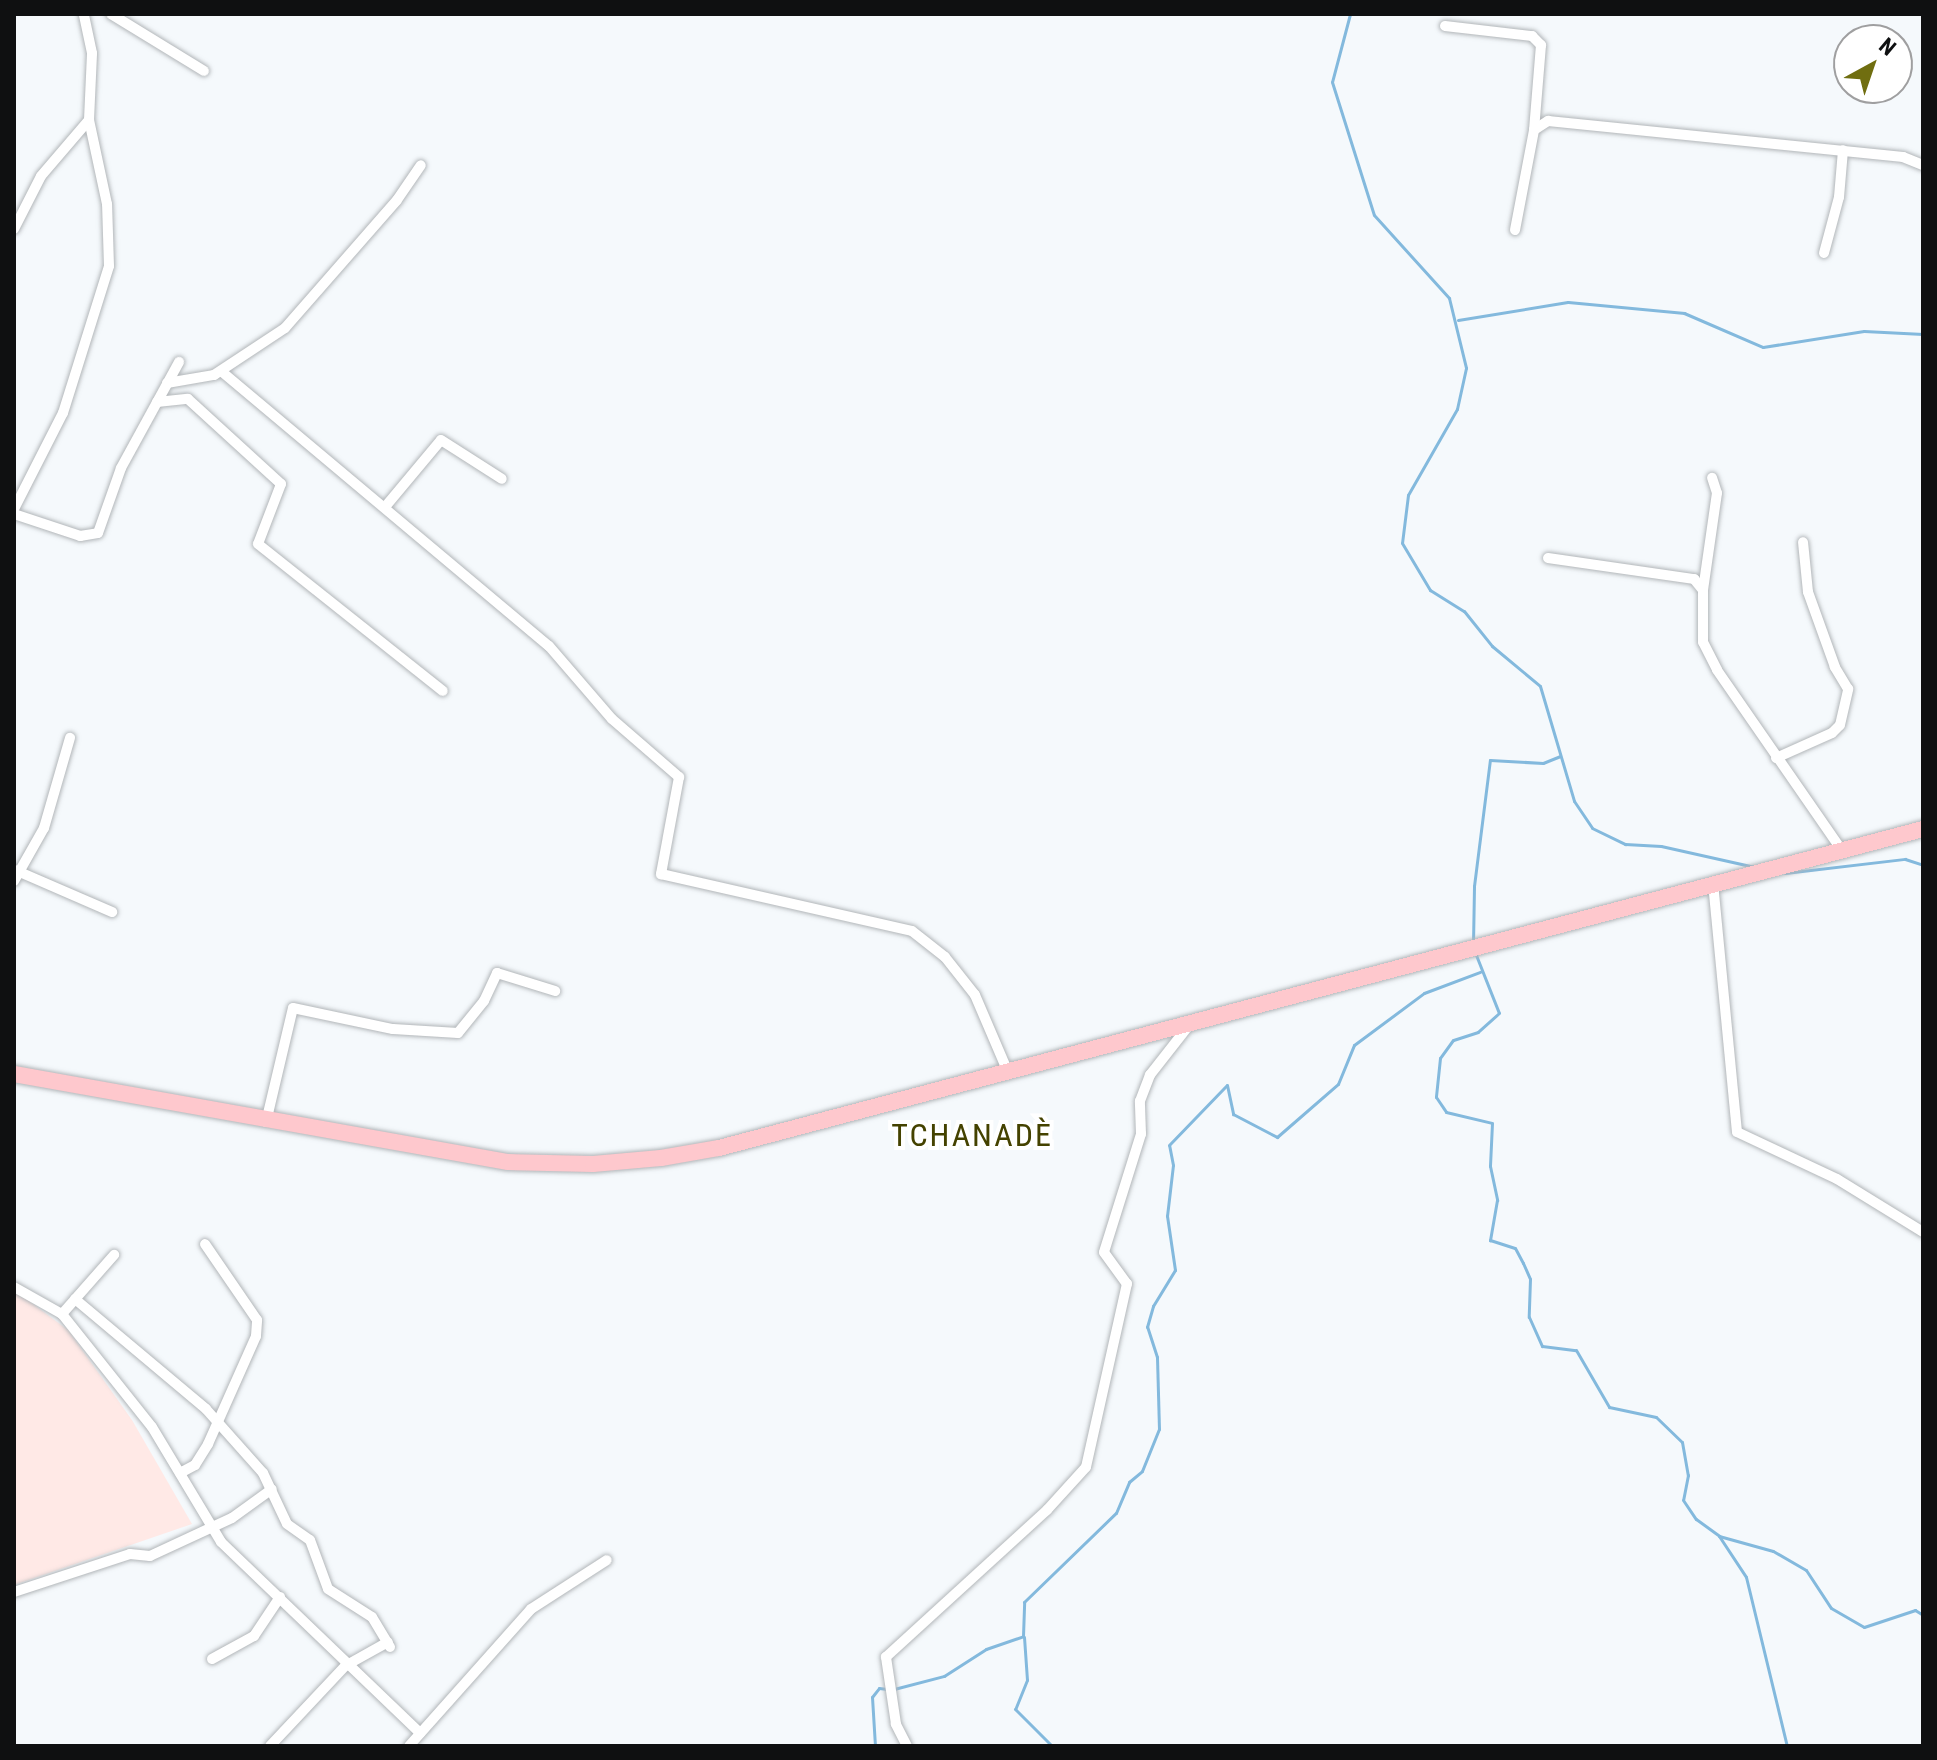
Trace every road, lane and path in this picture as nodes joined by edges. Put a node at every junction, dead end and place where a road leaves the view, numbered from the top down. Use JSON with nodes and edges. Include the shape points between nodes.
{"nodes":[{"id":1,"x":84,"y":14,"type":"edge"},
{"id":2,"x":111,"y":14,"type":"edge"},
{"id":3,"x":1445,"y":26,"type":"dead end"},
{"id":4,"x":204,"y":71,"type":"dead end"},
{"id":5,"x":89,"y":120,"type":"junction"},
{"id":6,"x":1534,"y":130,"type":"junction"},
{"id":7,"x":1843,"y":150,"type":"junction"},
{"id":8,"x":421,"y":165,"type":"dead end"},
{"id":9,"x":1923,"y":165,"type":"edge"},
{"id":10,"x":14,"y":229,"type":"edge"},
{"id":11,"x":1515,"y":230,"type":"dead end"},
{"id":12,"x":1824,"y":253,"type":"dead end"},
{"id":13,"x":179,"y":362,"type":"dead end"},
{"id":14,"x":221,"y":371,"type":"junction"},
{"id":15,"x":167,"y":383,"type":"junction"},
{"id":16,"x":157,"y":402,"type":"junction"},
{"id":17,"x":1712,"y":478,"type":"dead end"},
{"id":18,"x":502,"y":479,"type":"dead end"},
{"id":19,"x":385,"y":507,"type":"junction"},
{"id":20,"x":14,"y":512,"type":"edge"},
{"id":21,"x":1803,"y":542,"type":"dead end"},
{"id":22,"x":1548,"y":558,"type":"dead end"},
{"id":23,"x":1703,"y":590,"type":"junction"},
{"id":24,"x":443,"y":691,"type":"dead end"},
{"id":25,"x":70,"y":738,"type":"dead end"},
{"id":26,"x":1776,"y":758,"type":"junction"},
{"id":27,"x":1923,"y":829,"type":"edge"},
{"id":28,"x":1841,"y":849,"type":"junction"},
{"id":29,"x":15,"y":874,"type":"edge"},
{"id":30,"x":1713,"y":883,"type":"junction"},
{"id":31,"x":112,"y":912,"type":"dead end"},
{"id":32,"x":555,"y":991,"type":"dead end"},
{"id":33,"x":1192,"y":1023,"type":"junction"},
{"id":34,"x":1008,"y":1072,"type":"junction"},
{"id":35,"x":14,"y":1074,"type":"edge"},
{"id":36,"x":266,"y":1123,"type":"junction"},
{"id":37,"x":1923,"y":1232,"type":"edge"},
{"id":38,"x":205,"y":1244,"type":"dead end"},
{"id":39,"x":114,"y":1255,"type":"dead end"},
{"id":40,"x":14,"y":1287,"type":"edge"},
{"id":41,"x":75,"y":1299,"type":"junction"},
{"id":42,"x":62,"y":1314,"type":"junction"},
{"id":43,"x":218,"y":1424,"type":"junction"},
{"id":44,"x":180,"y":1473,"type":"junction"},
{"id":45,"x":272,"y":1489,"type":"junction"},
{"id":46,"x":207,"y":1525,"type":"junction"},
{"id":47,"x":607,"y":1560,"type":"dead end"},
{"id":48,"x":14,"y":1592,"type":"edge"},
{"id":49,"x":280,"y":1597,"type":"junction"},
{"id":50,"x":212,"y":1659,"type":"dead end"},
{"id":51,"x":345,"y":1666,"type":"junction"},
{"id":52,"x":420,"y":1733,"type":"junction"},
{"id":53,"x":270,"y":1746,"type":"edge"},
{"id":54,"x":409,"y":1746,"type":"edge"},
{"id":55,"x":907,"y":1746,"type":"edge"}],
"edges":[{"from":1,"to":5,"type":"street","via":[[92,53]]},
{"from":2,"to":4,"type":"street"},
{"from":3,"to":6,"type":"street","via":[[1532,36],[1541,45]]},
{"from":5,"to":10,"type":"street","via":[[41,176]]},
{"from":5,"to":20,"type":"street","via":[[107,204],[109,266],[63,413]]},
{"from":6,"to":7,"type":"street","via":[[1548,121]]},
{"from":6,"to":11,"type":"street"},
{"from":7,"to":9,"type":"street","via":[[1903,157]]},
{"from":7,"to":12,"type":"street","via":[[1839,197]]},
{"from":8,"to":14,"type":"street","via":[[285,328]]},
{"from":13,"to":15,"type":"street"},
{"from":14,"to":15,"type":"street"},
{"from":14,"to":19,"type":"street"},
{"from":15,"to":16,"type":"street"},
{"from":16,"to":20,"type":"street","via":[[121,468],[98,533],[80,536]]},
{"from":16,"to":24,"type":"street","via":[[188,399],[281,484],[258,544]]},
{"from":17,"to":23,"type":"street","via":[[1717,493]]},
{"from":18,"to":19,"type":"street","via":[[441,440]]},
{"from":19,"to":34,"type":"street","via":[[549,646],[612,719],[679,777],[661,874],[912,931],[945,957],[975,995]]},
{"from":21,"to":26,"type":"street","via":[[1808,592],[1848,689],[1840,725],[1832,733]]},
{"from":22,"to":23,"type":"street","via":[[1694,579]]},
{"from":23,"to":26,"type":"street","via":[[1703,642]]},
{"from":25,"to":29,"type":"street","via":[[44,828]]},
{"from":26,"to":28,"type":"street"},
{"from":27,"to":28,"type":"main road"},
{"from":28,"to":30,"type":"main road"},
{"from":29,"to":31,"type":"street"},
{"from":30,"to":33,"type":"main road"},
{"from":30,"to":37,"type":"street","via":[[1737,1132],[1837,1179]]},
{"from":32,"to":36,"type":"street","via":[[497,973],[484,1001],[458,1033],[393,1029],[293,1008]]},
{"from":33,"to":34,"type":"main road"},
{"from":33,"to":55,"type":"street","via":[[1150,1075],[1140,1101],[1141,1134],[1104,1252],[1127,1284],[1086,1467],[1047,1510],[886,1657],[896,1724]]},
{"from":34,"to":36,"type":"main road","via":[[719,1148],[608,1163],[508,1162]]},
{"from":35,"to":36,"type":"main road"},
{"from":38,"to":43,"type":"street","via":[[257,1320],[256,1336],[235,1374]]},
{"from":39,"to":41,"type":"street"},
{"from":40,"to":42,"type":"street"},
{"from":41,"to":42,"type":"street"},
{"from":41,"to":43,"type":"street"},
{"from":42,"to":44,"type":"street","via":[[152,1427]]},
{"from":43,"to":44,"type":"street","via":[[195,1465]]},
{"from":43,"to":45,"type":"street"},
{"from":44,"to":46,"type":"street"},
{"from":45,"to":46,"type":"street","via":[[232,1518]]},
{"from":45,"to":51,"type":"street","via":[[287,1524],[310,1540],[328,1589],[372,1617],[389,1645]]},
{"from":46,"to":48,"type":"street","via":[[150,1556],[130,1554]]},
{"from":46,"to":49,"type":"street"},
{"from":47,"to":52,"type":"street","via":[[531,1609]]},
{"from":49,"to":50,"type":"street","via":[[254,1636]]},
{"from":49,"to":51,"type":"street"},
{"from":51,"to":52,"type":"street"},
{"from":51,"to":53,"type":"street"},
{"from":52,"to":54,"type":"street"}]}
